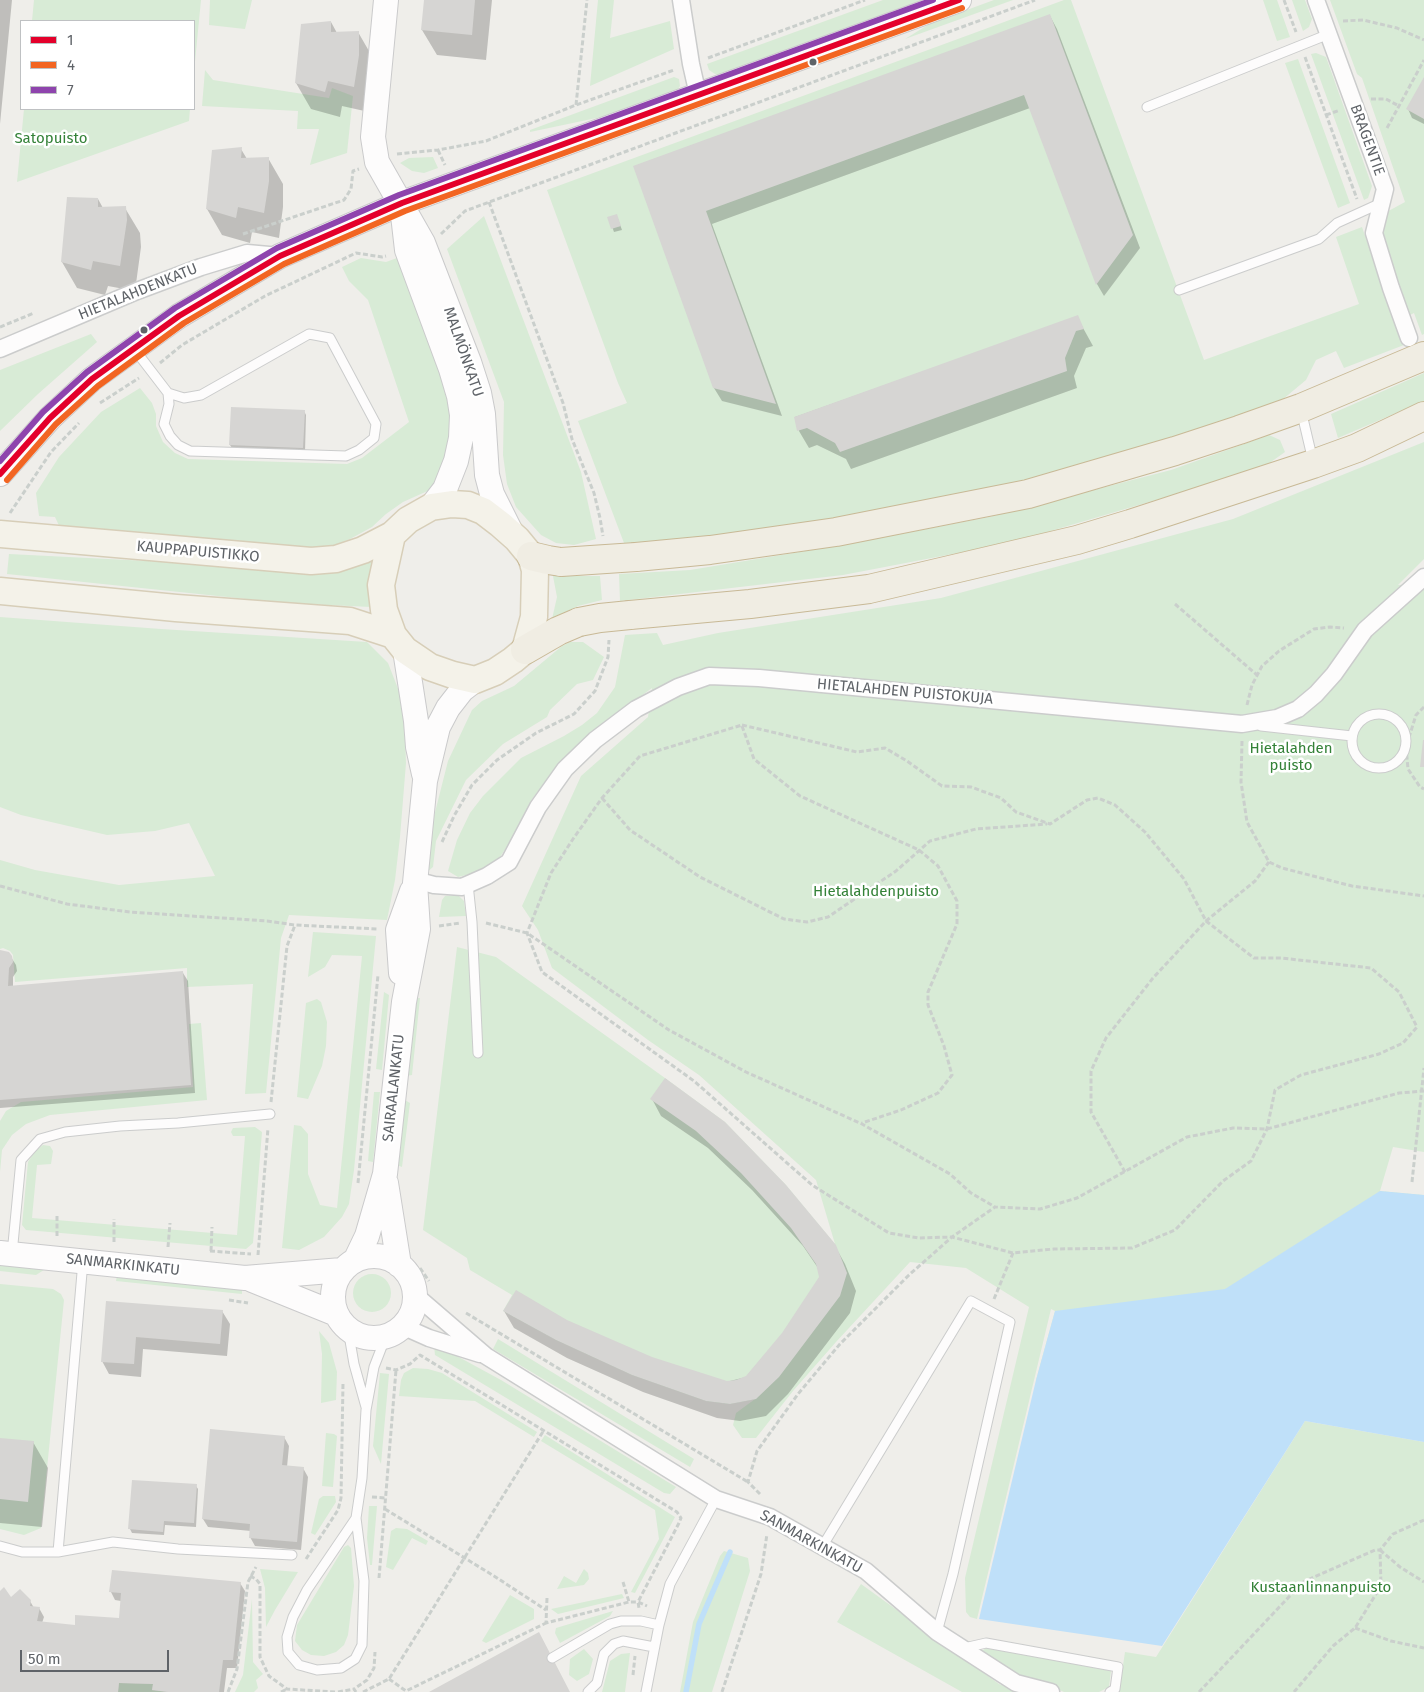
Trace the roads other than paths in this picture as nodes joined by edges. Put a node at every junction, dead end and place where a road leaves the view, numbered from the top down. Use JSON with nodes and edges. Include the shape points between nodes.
{"nodes":[{"id":1,"x":386,"y":0,"type":"edge"},
{"id":2,"x":681,"y":0,"type":"edge"},
{"id":3,"x":959,"y":0,"type":"edge"},
{"id":4,"x":1316,"y":0,"type":"edge"},
{"id":5,"x":1327,"y":28,"type":"junction"},
{"id":6,"x":698,"y":94,"type":"junction"},
{"id":7,"x":1147,"y":107,"type":"dead end"},
{"id":8,"x":402,"y":203,"type":"junction"},
{"id":9,"x":1382,"y":203,"type":"junction"},
{"id":10,"x":415,"y":247,"type":"junction"},
{"id":11,"x":280,"y":256,"type":"junction"},
{"id":12,"x":1179,"y":290,"type":"dead end"},
{"id":13,"x":1417,"y":347,"type":"edge"},
{"id":14,"x":134,"y":348,"type":"junction"},
{"id":15,"x":0,"y":349,"type":"edge"},
{"id":16,"x":168,"y":393,"type":"junction"},
{"id":17,"x":1301,"y":408,"type":"junction"},
{"id":18,"x":1424,"y":416,"type":"edge"},
{"id":19,"x":1313,"y":464,"type":"junction"},
{"id":20,"x":0,"y":474,"type":"edge"},
{"id":21,"x":431,"y":507,"type":"junction"},
{"id":22,"x":5,"y":524,"type":"edge"},
{"id":23,"x":512,"y":534,"type":"junction"},
{"id":24,"x":392,"y":535,"type":"junction"},
{"id":25,"x":531,"y":556,"type":"junction"},
{"id":26,"x":1424,"y":577,"type":"edge"},
{"id":27,"x":2,"y":591,"type":"edge"},
{"id":28,"x":399,"y":643,"type":"junction"},
{"id":29,"x":525,"y":650,"type":"junction"},
{"id":30,"x":475,"y":680,"type":"junction"},
{"id":31,"x":1242,"y":724,"type":"junction"},
{"id":32,"x":1352,"y":736,"type":"junction"},
{"id":33,"x":425,"y":781,"type":"junction"},
{"id":34,"x":415,"y":882,"type":"junction"},
{"id":35,"x":468,"y":884,"type":"junction"},
{"id":36,"x":478,"y":1053,"type":"dead end"},
{"id":37,"x":270,"y":1114,"type":"road end"},
{"id":38,"x":385,"y":1174,"type":"junction"},
{"id":39,"x":6,"y":1253,"type":"edge"},
{"id":40,"x":83,"y":1261,"type":"junction"},
{"id":41,"x":349,"y":1265,"type":"junction"},
{"id":42,"x":409,"y":1265,"type":"junction"},
{"id":43,"x":245,"y":1278,"type":"junction"},
{"id":44,"x":424,"y":1290,"type":"junction"},
{"id":45,"x":342,"y":1322,"type":"junction"},
{"id":46,"x":394,"y":1331,"type":"junction"},
{"id":47,"x":486,"y":1356,"type":"junction"},
{"id":48,"x":366,"y":1410,"type":"junction"},
{"id":49,"x":716,"y":1499,"type":"junction"},
{"id":50,"x":356,"y":1518,"type":"junction"},
{"id":51,"x":0,"y":1546,"type":"edge"},
{"id":52,"x":822,"y":1547,"type":"junction"},
{"id":53,"x":58,"y":1552,"type":"junction"},
{"id":54,"x":292,"y":1555,"type":"dead end"},
{"id":55,"x":659,"y":1625,"type":"junction"},
{"id":56,"x":937,"y":1632,"type":"junction"},
{"id":57,"x":654,"y":1647,"type":"junction"},
{"id":58,"x":964,"y":1648,"type":"junction"},
{"id":59,"x":552,"y":1658,"type":"dead end"},
{"id":60,"x":588,"y":1692,"type":"edge"},
{"id":61,"x":646,"y":1692,"type":"edge"},
{"id":62,"x":1051,"y":1692,"type":"edge"},
{"id":63,"x":1110,"y":1692,"type":"edge"}],
"edges":[{"from":1,"to":8,"type":"main road","name":"MALMÖNKATU","via":[[373,137],[377,162]]},
{"from":2,"to":6,"type":"street"},
{"from":3,"to":6,"type":"main road"},
{"from":4,"to":5,"type":"street","name":"BRAGENTIE"},
{"from":5,"to":7,"type":"lane","via":[[1300,44]]},
{"from":5,"to":9,"type":"street","name":"BRAGENTIE","via":[[1385,189]]},
{"from":6,"to":8,"type":"main road"},
{"from":8,"to":10,"type":"main road","name":"MALMÖNKATU"},
{"from":8,"to":11,"type":"main road"},
{"from":9,"to":12,"type":"lane","via":[[1337,223],[1319,239]]},
{"from":9,"to":13,"type":"street","name":"BRAGENTIE","via":[[1374,233],[1391,288]]},
{"from":10,"to":21,"type":"main road","name":"MALMÖNKATU","via":[[462,415],[456,461],[445,489]]},
{"from":10,"to":23,"type":"main road","name":"MALMÖNKATU","via":[[469,362],[479,393],[485,430],[487,475],[492,494]]},
{"from":11,"to":14,"type":"main road","via":[[178,316]]},
{"from":11,"to":15,"type":"street","name":"HIETALAHDENKATU","via":[[247,253],[200,267]]},
{"from":13,"to":17,"type":"highway"},
{"from":14,"to":16,"type":"lane"},
{"from":14,"to":20,"type":"main road","via":[[50,418]]},
{"from":16,"to":16,"type":"lane","via":[[184,398],[201,395],[309,334],[330,338],[376,424],[374,438],[346,456],[190,451],[178,445],[164,424]]},
{"from":17,"to":19,"type":"lane"},
{"from":17,"to":25,"type":"highway","bridge":true,"via":[[1175,451],[1028,494],[836,532],[636,557],[561,562]]},
{"from":18,"to":19,"type":"highway","via":[[1357,448]]},
{"from":19,"to":29,"type":"highway","bridge":true,"via":[[1077,540],[869,589],[579,622],[558,630]]},
{"from":21,"to":23,"type":"main road","via":[[468,505],[483,511]]},
{"from":21,"to":24,"type":"main road","via":[[408,520]]},
{"from":22,"to":24,"type":"main road","name":"KAUPPAPUISTIKKO","via":[[35,537],[311,561],[336,559]]},
{"from":23,"to":25,"type":"main road"},
{"from":24,"to":28,"type":"main road","via":[[381,585],[384,610]]},
{"from":25,"to":29,"type":"main road","via":[[535,570],[534,617]]},
{"from":26,"to":31,"type":"street","name":"HIETALAHDEN PUISTOKUJA","via":[[1365,630],[1334,674],[1298,709],[1276,718]]},
{"from":27,"to":28,"type":"main road","via":[[350,621]]},
{"from":28,"to":30,"type":"main road","via":[[430,667]]},
{"from":28,"to":33,"type":"main road","name":"SAIRAALANKATU","via":[[412,686]]},
{"from":29,"to":30,"type":"main road","via":[[495,672]]},
{"from":30,"to":33,"type":"main road","name":"SAIRAALANKATU","via":[[462,690],[438,727]]},
{"from":31,"to":32,"type":"lane"},
{"from":31,"to":35,"type":"street","name":"HIETALAHDEN PUISTOKUJA","via":[[709,676],[678,687],[636,709],[595,740],[565,769],[538,808],[509,862]]},
{"from":32,"to":32,"type":"lane","via":[[1353,748],[1368,766],[1380,768],[1391,765],[1401,758],[1406,747],[1406,733],[1398,720],[1385,714],[1370,715],[1358,723]]},
{"from":33,"to":34,"type":"main road","name":"SAIRAALANKATU"},
{"from":34,"to":35,"type":"street","name":"HIETALAHDEN PUISTOKUJA","via":[[462,887]]},
{"from":34,"to":38,"type":"main road","name":"SAIRAALANKATU","via":[[418,929],[404,1002]]},
{"from":35,"to":36,"type":"lane"},
{"from":37,"to":39,"type":"lane","via":[[120,1126],[40,1138],[21,1160]]},
{"from":38,"to":41,"type":"main road","name":"SAIRAALANKATU","via":[[367,1236]]},
{"from":38,"to":42,"type":"main road","name":"SAIRAALANKATU"},
{"from":39,"to":40,"type":"main road","name":"SANMARKINKATU"},
{"from":40,"to":43,"type":"main road","name":"SANMARKINKATU"},
{"from":40,"to":53,"type":"lane"},
{"from":41,"to":42,"type":"main road","via":[[371,1256]]},
{"from":41,"to":43,"type":"main road","name":"SANMARKINKATU"},
{"from":41,"to":45,"type":"main road","via":[[334,1284],[332,1299]]},
{"from":42,"to":44,"type":"main road","via":[[407,1273],[412,1283]]},
{"from":43,"to":45,"type":"main road","name":"SANMARKINKATU"},
{"from":44,"to":46,"type":"main road","via":[[409,1317]]},
{"from":44,"to":47,"type":"street","name":"SANMARKINKATU"},
{"from":45,"to":46,"type":"main road","via":[[359,1335],[372,1338]]},
{"from":45,"to":48,"type":"lane"},
{"from":46,"to":47,"type":"street","name":"SANMARKINKATU"},
{"from":46,"to":48,"type":"lane","via":[[374,1367]]},
{"from":47,"to":49,"type":"street","name":"SANMARKINKATU"},
{"from":48,"to":50,"type":"lane"},
{"from":49,"to":52,"type":"street","name":"SANMARKINKATU","via":[[770,1517]]},
{"from":49,"to":55,"type":"lane","via":[[670,1584]]},
{"from":50,"to":50,"type":"lane","via":[[307,1590],[293,1617],[287,1637],[288,1652],[299,1665],[317,1670],[341,1668],[355,1659],[362,1645],[364,1582]]},
{"from":51,"to":53,"type":"lane","via":[[22,1552]]},
{"from":52,"to":56,"type":"street","name":"SANMARKINKATU","via":[[866,1571]]},
{"from":52,"to":56,"type":"lane","via":[[970,1301],[1010,1322],[954,1574]]},
{"from":53,"to":54,"type":"lane","via":[[113,1542]]},
{"from":55,"to":57,"type":"lane"},
{"from":55,"to":59,"type":"lane","via":[[641,1621],[610,1624]]},
{"from":56,"to":58,"type":"street","name":"SANMARKINKATU"},
{"from":57,"to":60,"type":"lane","via":[[623,1642],[614,1644],[604,1654],[597,1684]]},
{"from":57,"to":61,"type":"lane"},
{"from":58,"to":62,"type":"street","name":"SANMARKINKATU","via":[[1016,1683]]},
{"from":58,"to":63,"type":"lane","via":[[986,1643],[1118,1667],[1115,1689]]}]}
